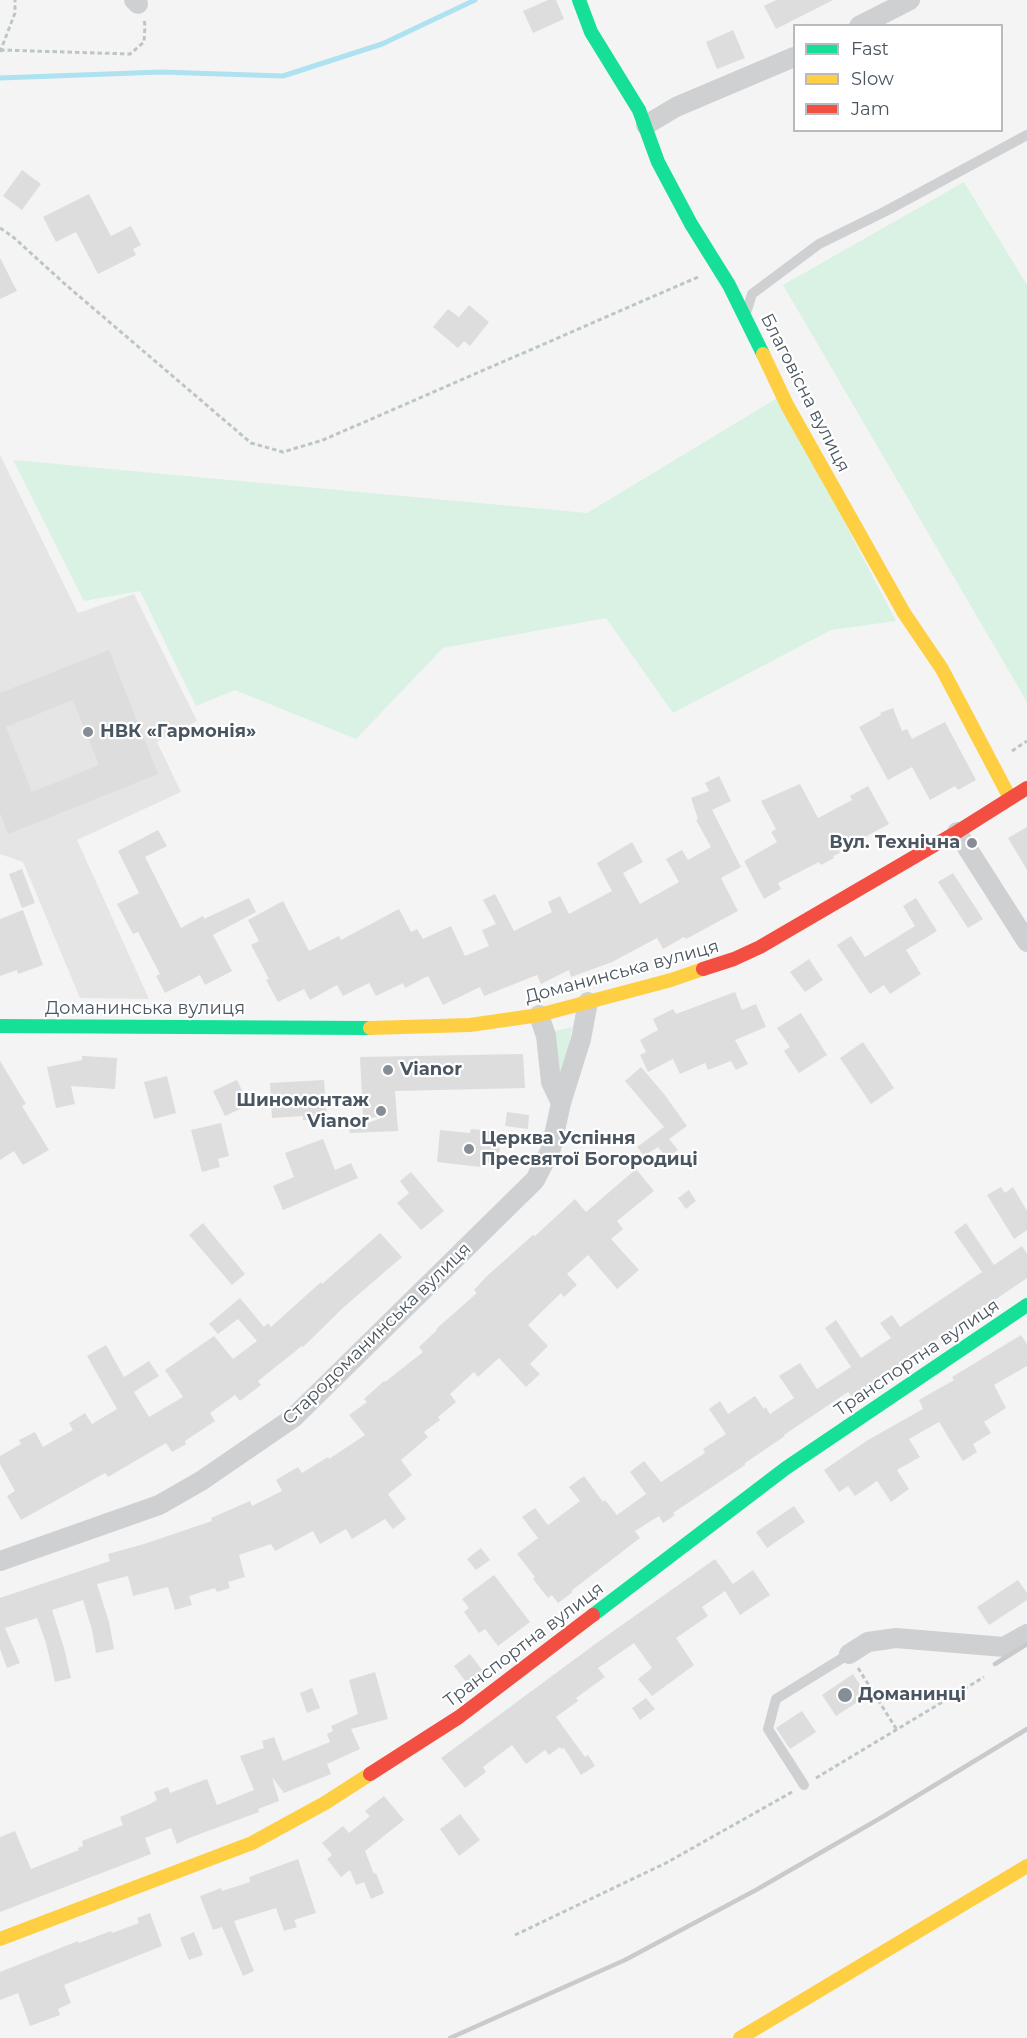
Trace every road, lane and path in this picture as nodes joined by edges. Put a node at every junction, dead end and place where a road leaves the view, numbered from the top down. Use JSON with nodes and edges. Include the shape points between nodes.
{"nodes":[{"id":1,"x":15,"y":0,"type":"edge"},
{"id":2,"x":579,"y":0,"type":"edge"},
{"id":3,"x":910,"y":0,"type":"edge"},
{"id":4,"x":136,"y":2,"type":"edge"},
{"id":5,"x":863,"y":24,"type":"edge"},
{"id":6,"x":0,"y":51,"type":"edge"},
{"id":7,"x":793,"y":58,"type":"edge"},
{"id":8,"x":646,"y":125,"type":"junction"},
{"id":9,"x":1027,"y":135,"type":"edge"},
{"id":10,"x":0,"y":228,"type":"edge"},
{"id":11,"x":719,"y":268,"type":"junction"},
{"id":12,"x":745,"y":316,"type":"junction"},
{"id":13,"x":1027,"y":788,"type":"edge"},
{"id":14,"x":1010,"y":798,"type":"junction"},
{"id":15,"x":957,"y":832,"type":"junction"},
{"id":16,"x":1027,"y":942,"type":"edge"},
{"id":17,"x":588,"y":1002,"type":"junction"},
{"id":18,"x":539,"y":1015,"type":"junction"},
{"id":19,"x":0,"y":1026,"type":"edge"},
{"id":20,"x":561,"y":1103,"type":"junction"},
{"id":21,"x":1027,"y":1305,"type":"edge"},
{"id":22,"x":0,"y":1561,"type":"edge"},
{"id":23,"x":1027,"y":1634,"type":"edge"},
{"id":24,"x":849,"y":1654,"type":"junction"},
{"id":25,"x":984,"y":1677,"type":"dead end"},
{"id":26,"x":897,"y":1730,"type":"junction"},
{"id":27,"x":804,"y":1785,"type":"junction"},
{"id":28,"x":1027,"y":1866,"type":"edge"},
{"id":29,"x":515,"y":1935,"type":"dead end"},
{"id":30,"x":0,"y":1938,"type":"edge"},
{"id":31,"x":740,"y":2038,"type":"edge"}],
"edges":[{"from":1,"to":6,"type":"path","via":[[15,13]]},
{"from":2,"to":8,"type":"street","name":"Благовісна вулиця","via":[[591,32]]},
{"from":3,"to":5,"type":"street"},
{"from":4,"to":6,"type":"path","via":[[145,26],[144,42],[130,54]]},
{"from":7,"to":8,"type":"street","via":[[676,107]]},
{"from":8,"to":11,"type":"street","name":"Благовісна вулиця","via":[[658,162]]},
{"from":9,"to":12,"type":"lane","via":[[819,244],[752,294]]},
{"from":10,"to":11,"type":"path","via":[[251,443],[283,452],[324,440]]},
{"from":11,"to":12,"type":"street","name":"Благовісна вулиця"},
{"from":12,"to":14,"type":"street","name":"Благовісна вулиця","via":[[787,405],[904,613],[942,669]]},
{"from":13,"to":14,"type":"street","name":"Доманинська вулиця"},
{"from":14,"to":15,"type":"street","name":"Доманинська вулиця"},
{"from":15,"to":16,"type":"street"},
{"from":15,"to":17,"type":"street","name":"Доманинська вулиця","via":[[752,951],[671,980]]},
{"from":17,"to":18,"type":"street","name":"Доманинська вулиця"},
{"from":17,"to":20,"type":"street","name":"Стародоманинська вулиця"},
{"from":18,"to":19,"type":"street","name":"Доманинська вулиця","via":[[470,1025],[406,1028]]},
{"from":18,"to":20,"type":"street","via":[[546,1036],[551,1082]]},
{"from":20,"to":22,"type":"street","name":"Стародоманинська вулиця","via":[[551,1149],[535,1180],[293,1418],[159,1505]]},
{"from":21,"to":30,"type":"street","name":"Транспортна вулиця","via":[[786,1468],[459,1717],[325,1803],[252,1843]]},
{"from":23,"to":24,"type":"street","via":[[1004,1647],[896,1638],[868,1642]]},
{"from":24,"to":26,"type":"path"},
{"from":24,"to":27,"type":"lane","via":[[776,1699],[768,1730]]},
{"from":25,"to":26,"type":"path"},
{"from":26,"to":27,"type":"path"},
{"from":27,"to":29,"type":"path","via":[[666,1863]]},
{"from":28,"to":31,"type":"street"}]}
